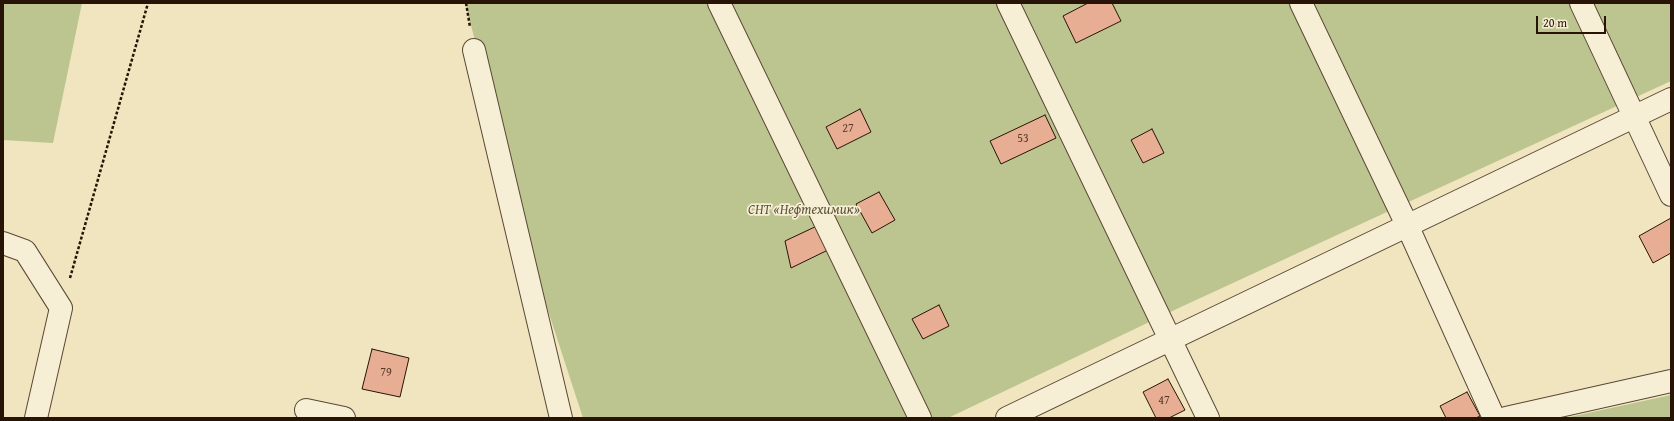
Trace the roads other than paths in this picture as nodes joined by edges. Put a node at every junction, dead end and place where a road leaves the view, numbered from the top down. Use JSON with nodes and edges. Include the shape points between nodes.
{"nodes":[{"id":1,"x":719,"y":3,"type":"edge"},
{"id":2,"x":1008,"y":3,"type":"edge"},
{"id":3,"x":1301,"y":3,"type":"edge"},
{"id":4,"x":1581,"y":3,"type":"edge"},
{"id":5,"x":474,"y":50,"type":"dead end"},
{"id":6,"x":1671,"y":99,"type":"edge"},
{"id":7,"x":1634,"y":116,"type":"junction"},
{"id":8,"x":1671,"y":195,"type":"edge"},
{"id":9,"x":1407,"y":225,"type":"junction"},
{"id":10,"x":3,"y":243,"type":"edge"},
{"id":11,"x":1170,"y":339,"type":"junction"},
{"id":12,"x":1671,"y":381,"type":"edge"},
{"id":13,"x":306,"y":410,"type":"dead end"},
{"id":14,"x":36,"y":418,"type":"edge"},
{"id":15,"x":344,"y":418,"type":"edge"},
{"id":16,"x":561,"y":418,"type":"edge"},
{"id":17,"x":920,"y":418,"type":"edge"},
{"id":18,"x":1007,"y":418,"type":"edge"},
{"id":19,"x":1208,"y":418,"type":"edge"},
{"id":20,"x":1494,"y":418,"type":"edge"},
{"id":21,"x":1506,"y":418,"type":"edge"}],
"edges":[{"from":1,"to":17,"type":"street"},
{"from":2,"to":11,"type":"street"},
{"from":3,"to":9,"type":"street"},
{"from":4,"to":7,"type":"street"},
{"from":5,"to":16,"type":"street"},
{"from":6,"to":7,"type":"street"},
{"from":7,"to":8,"type":"street"},
{"from":7,"to":9,"type":"street"},
{"from":9,"to":11,"type":"street"},
{"from":9,"to":20,"type":"street"},
{"from":10,"to":14,"type":"street","via":[[25,251],[61,308]]},
{"from":11,"to":18,"type":"street"},
{"from":11,"to":19,"type":"street"},
{"from":12,"to":21,"type":"street"},
{"from":13,"to":15,"type":"street"}]}
